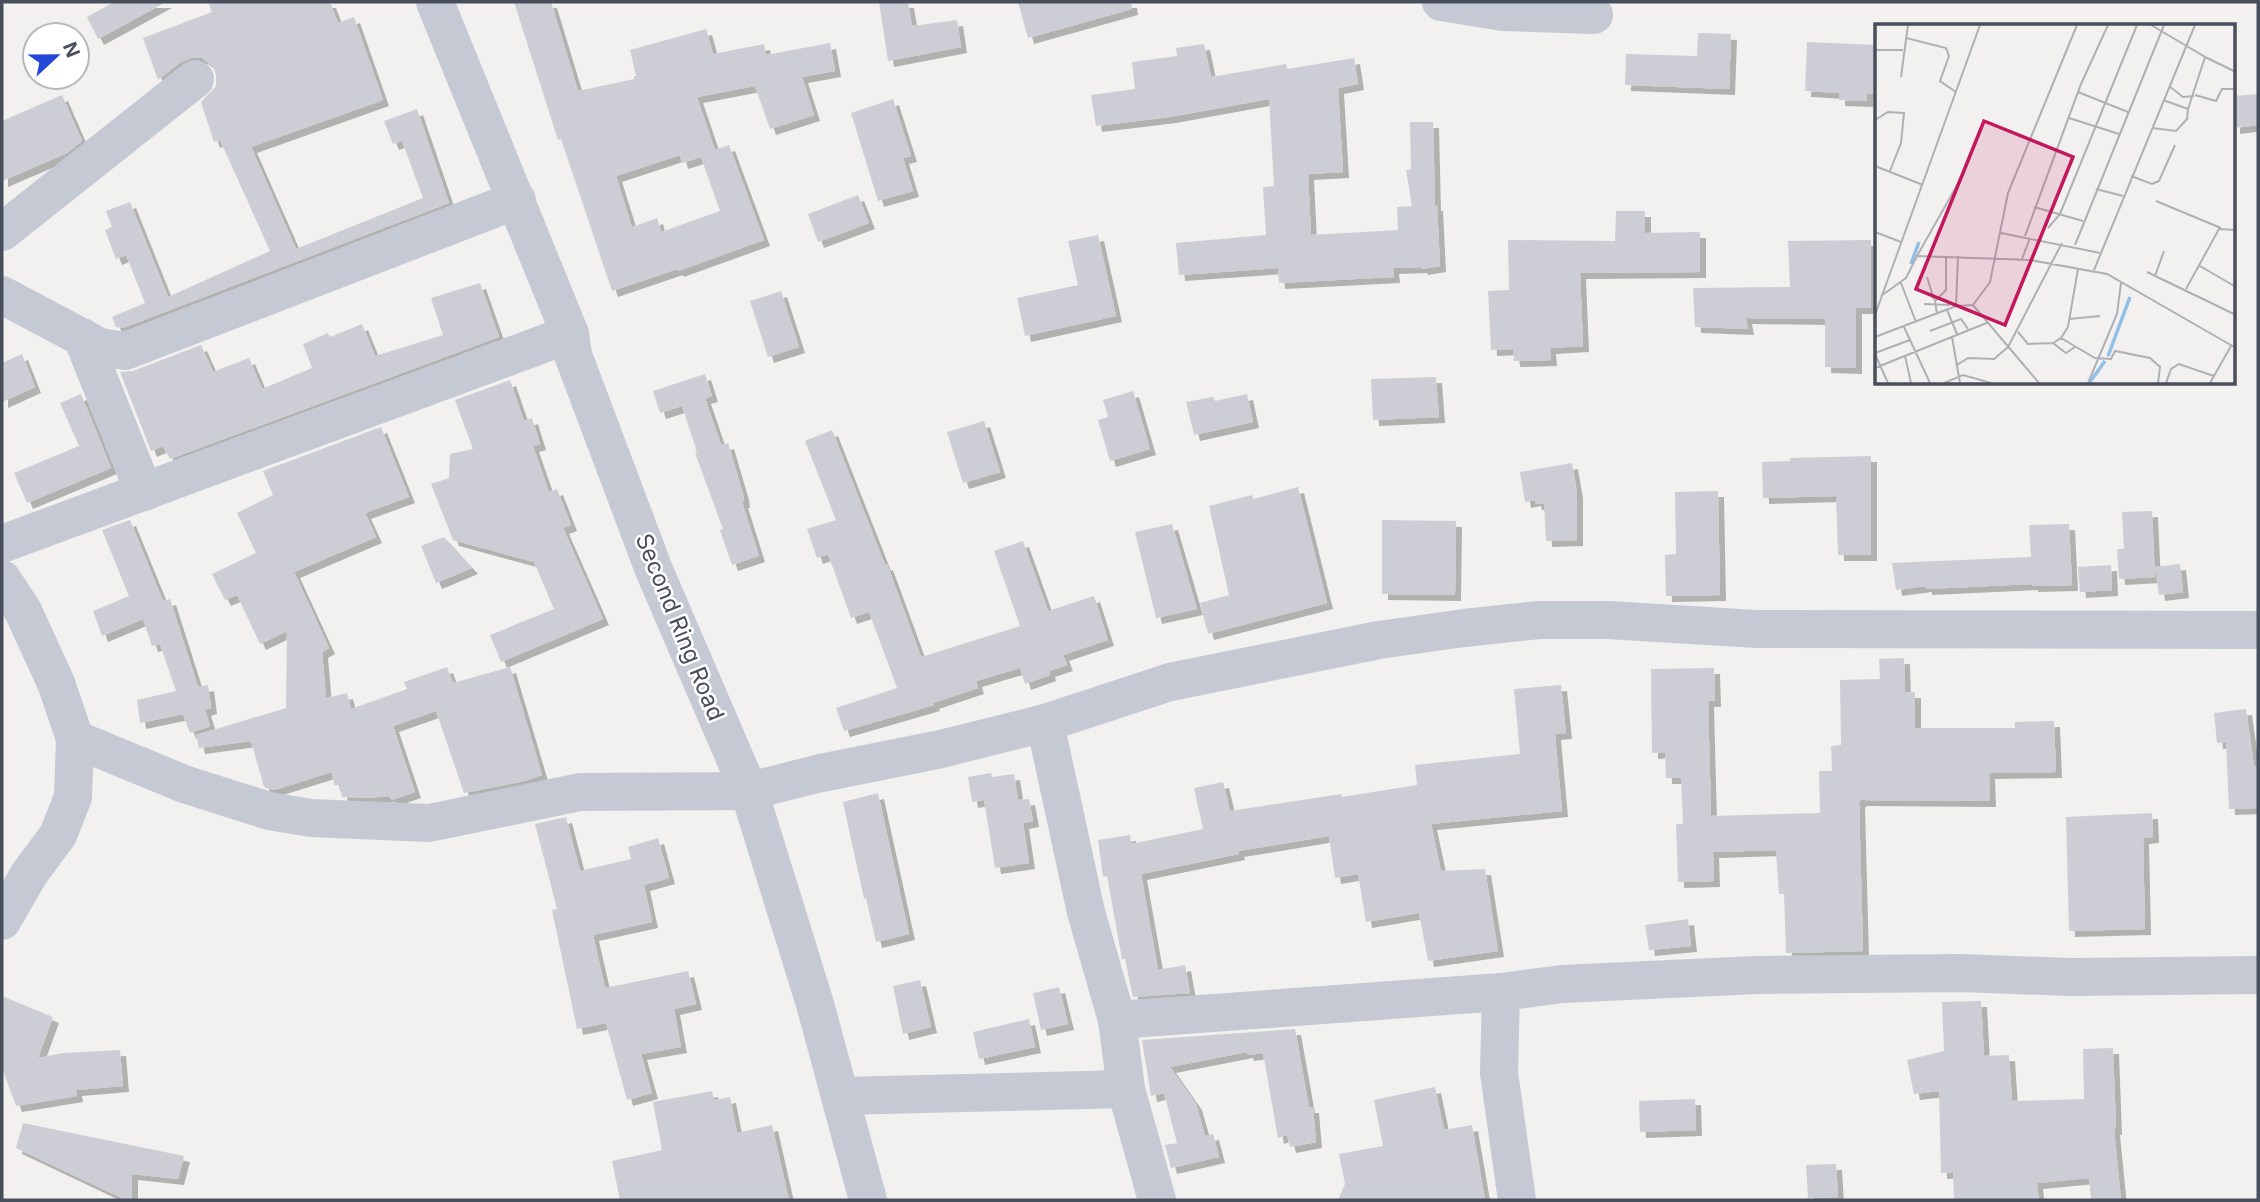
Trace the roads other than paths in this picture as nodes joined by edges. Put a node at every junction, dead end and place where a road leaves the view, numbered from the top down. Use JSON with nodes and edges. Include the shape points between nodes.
{"nodes":[{"id":1,"x":435,"y":2,"type":"edge"},
{"id":2,"x":1441,"y":2,"type":"edge"},
{"id":3,"x":1594,"y":15,"type":"dead end"},
{"id":4,"x":195,"y":79,"type":"dead end"},
{"id":5,"x":517,"y":200,"type":"junction"},
{"id":6,"x":2,"y":232,"type":"edge"},
{"id":7,"x":2,"y":295,"type":"edge"},
{"id":8,"x":570,"y":334,"type":"junction"},
{"id":9,"x":82,"y":337,"type":"junction"},
{"id":10,"x":144,"y":492,"type":"junction"},
{"id":11,"x":2,"y":544,"type":"edge"},
{"id":12,"x":2,"y":579,"type":"edge"},
{"id":13,"x":2258,"y":631,"type":"edge"},
{"id":14,"x":1045,"y":723,"type":"junction"},
{"id":15,"x":75,"y":739,"type":"junction"},
{"id":16,"x":749,"y":791,"type":"junction"},
{"id":17,"x":2,"y":920,"type":"edge"},
{"id":18,"x":2258,"y":975,"type":"edge"},
{"id":19,"x":1501,"y":992,"type":"junction"},
{"id":20,"x":1117,"y":1020,"type":"junction"},
{"id":21,"x":1126,"y":1089,"type":"junction"},
{"id":22,"x":840,"y":1096,"type":"junction"},
{"id":23,"x":868,"y":1200,"type":"edge"},
{"id":24,"x":1157,"y":1200,"type":"edge"},
{"id":25,"x":1517,"y":1200,"type":"edge"}],
"edges":[{"from":1,"to":5,"type":"street","name":"Second Ring Road"},
{"from":2,"to":3,"type":"street","via":[[1503,12]]},
{"from":4,"to":6,"type":"street"},
{"from":5,"to":8,"type":"street","name":"Second Ring Road"},
{"from":5,"to":9,"type":"street","via":[[125,351],[100,347]]},
{"from":7,"to":9,"type":"street"},
{"from":8,"to":10,"type":"street"},
{"from":8,"to":16,"type":"street","name":"Second Ring Road","via":[[573,355],[654,570]]},
{"from":9,"to":10,"type":"street"},
{"from":10,"to":11,"type":"street"},
{"from":12,"to":15,"type":"street","via":[[23,611],[57,683]]},
{"from":13,"to":14,"type":"street","via":[[1757,628],[1539,620],[1379,640],[1183,679]]},
{"from":14,"to":16,"type":"street"},
{"from":14,"to":20,"type":"street","via":[[1086,912]]},
{"from":15,"to":16,"type":"street","via":[[184,784],[269,811],[311,818],[429,823],[580,792]]},
{"from":15,"to":17,"type":"street","via":[[73,797],[58,835]]},
{"from":16,"to":22,"type":"street","name":"Second Ring Road"},
{"from":18,"to":19,"type":"street","via":[[1757,975],[1562,984]]},
{"from":19,"to":20,"type":"street"},
{"from":19,"to":25,"type":"street","via":[[1499,1073]]},
{"from":20,"to":21,"type":"street"},
{"from":21,"to":22,"type":"street"},
{"from":21,"to":24,"type":"street"},
{"from":22,"to":23,"type":"street","name":"Second Ring Road"}]}
